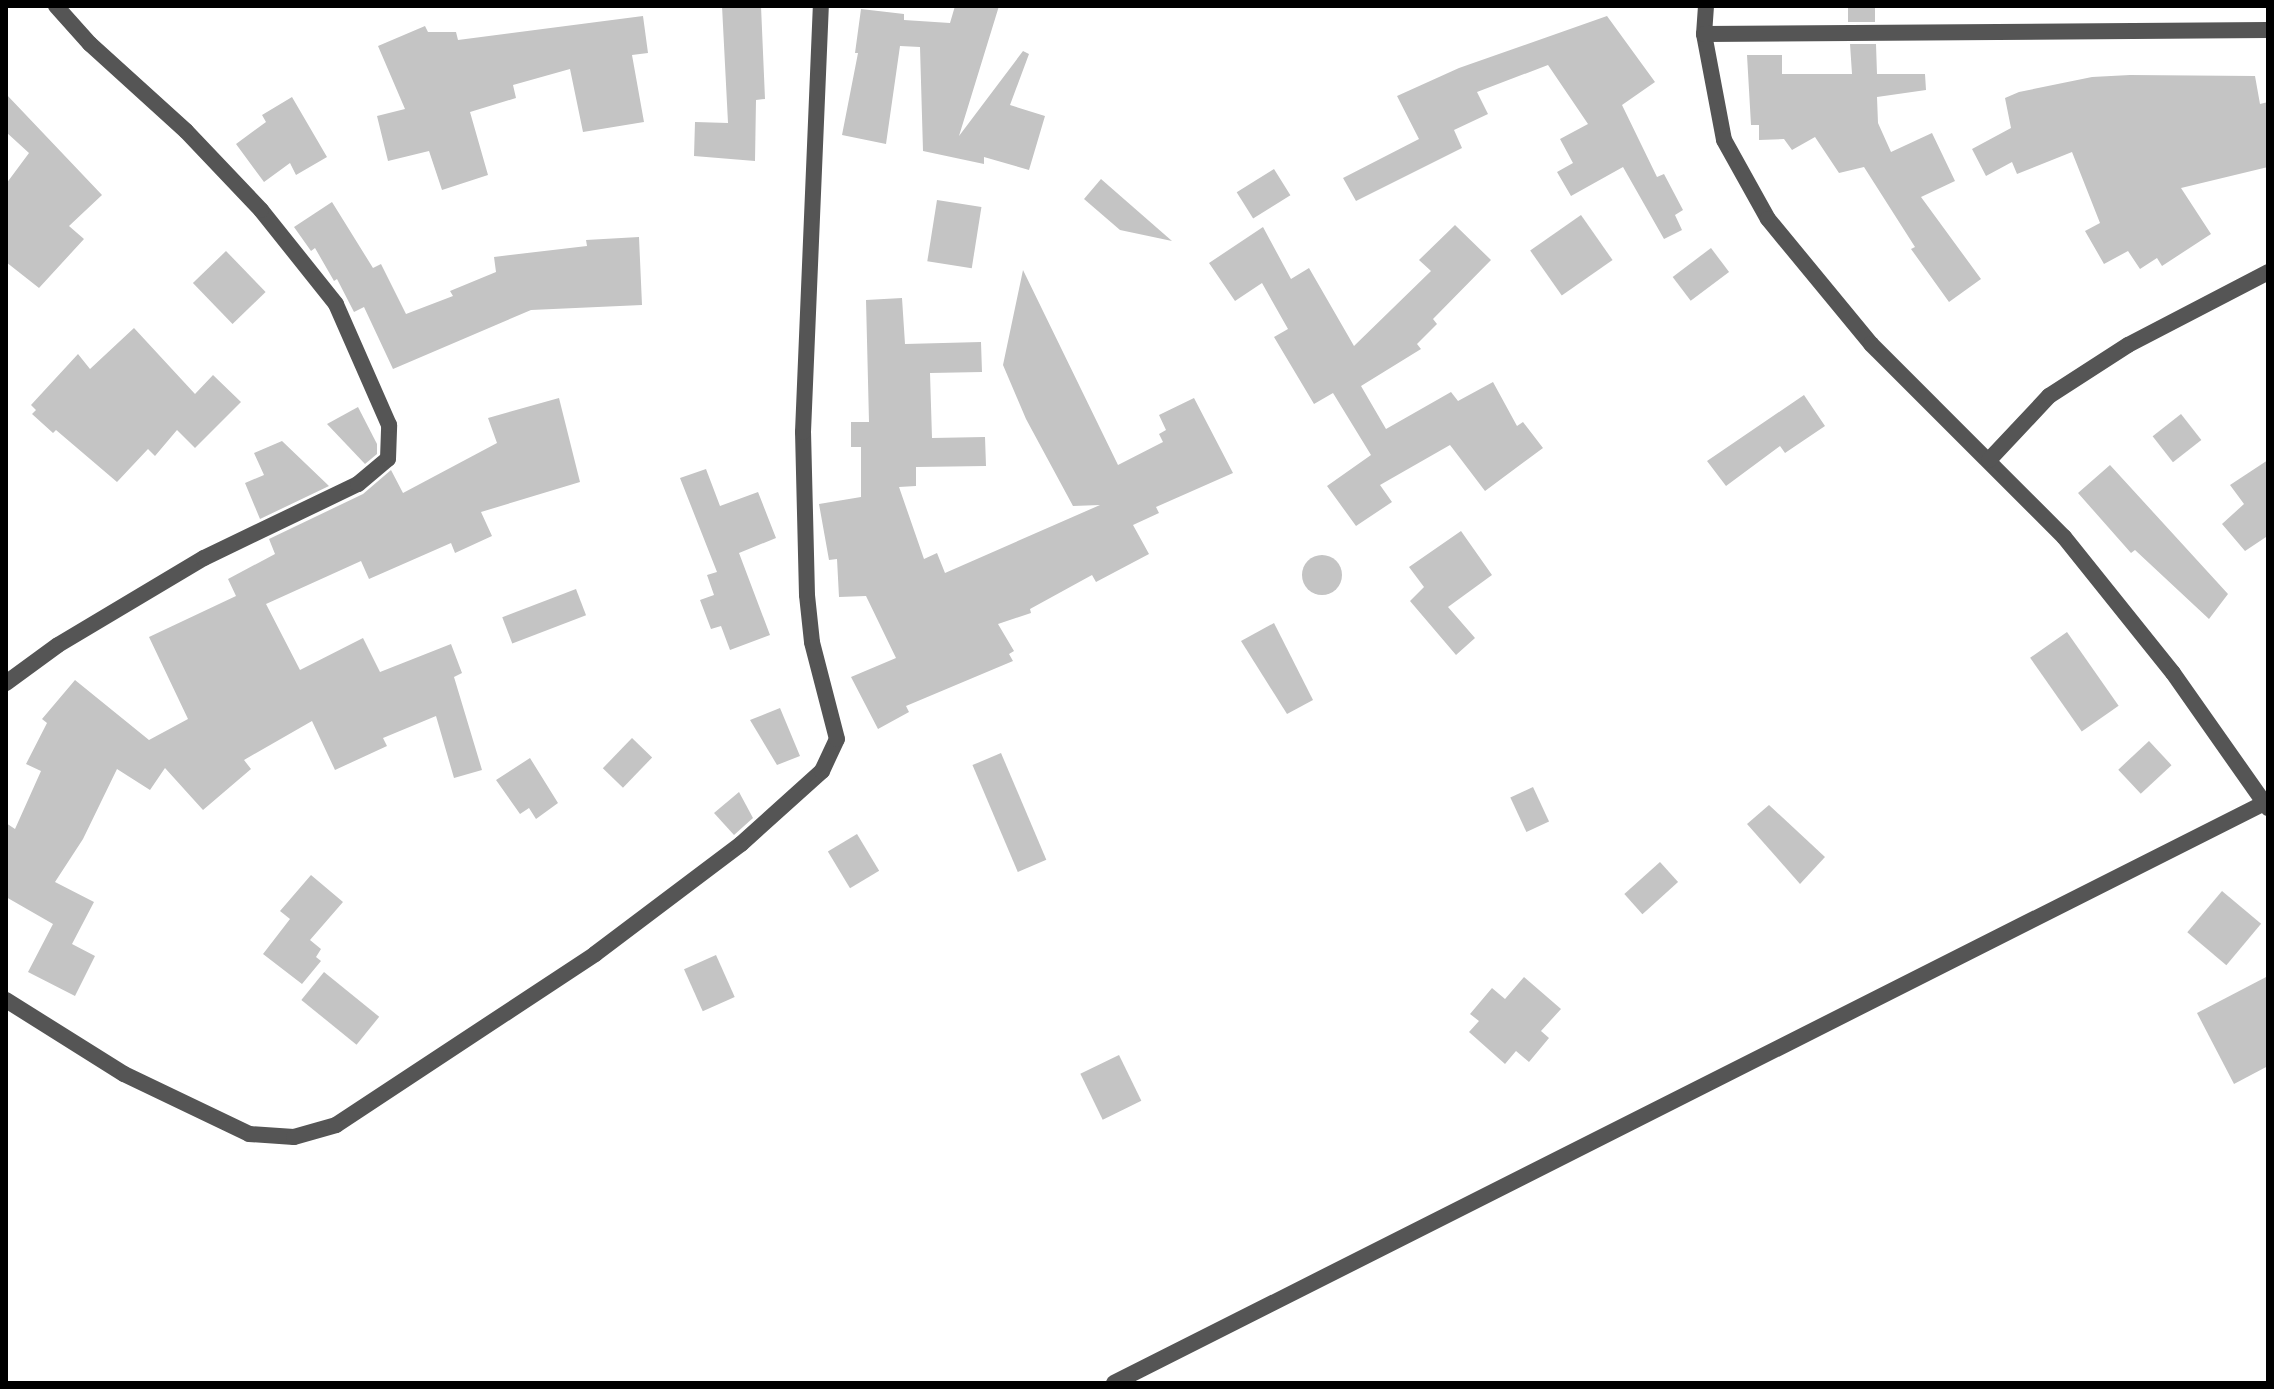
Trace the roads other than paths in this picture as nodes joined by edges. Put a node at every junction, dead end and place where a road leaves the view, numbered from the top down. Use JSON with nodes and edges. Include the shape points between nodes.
{"nodes":[{"id":1,"x":56,"y":6,"type":"edge"},
{"id":2,"x":821,"y":6,"type":"edge"},
{"id":3,"x":1706,"y":6,"type":"edge"},
{"id":4,"x":2268,"y":30,"type":"edge"},
{"id":5,"x":1704,"y":34,"type":"junction"},
{"id":6,"x":2268,"y":272,"type":"edge"},
{"id":7,"x":1989,"y":460,"type":"junction"},
{"id":8,"x":6,"y":683,"type":"edge"},
{"id":9,"x":2267,"y":804,"type":"edge"},
{"id":10,"x":6,"y":1000,"type":"edge"},
{"id":11,"x":1114,"y":1383,"type":"edge"}],
"edges":[{"from":1,"to":8,"type":"street","via":[[261,210],[336,304],[389,425],[388,459],[358,484],[204,558],[58,645]]},
{"from":2,"to":10,"type":"street","via":[[803,432],[812,642],[837,739],[822,771],[741,844],[595,954],[336,1125],[294,1137],[249,1134],[124,1074]]},
{"from":3,"to":5,"type":"street"},
{"from":4,"to":5,"type":"street"},
{"from":5,"to":7,"type":"street","via":[[1724,140],[1768,219],[1871,344]]},
{"from":6,"to":7,"type":"street","via":[[2128,345],[2049,396]]},
{"from":7,"to":9,"type":"street","via":[[2064,537],[2173,673]]},
{"from":9,"to":11,"type":"street"}]}
